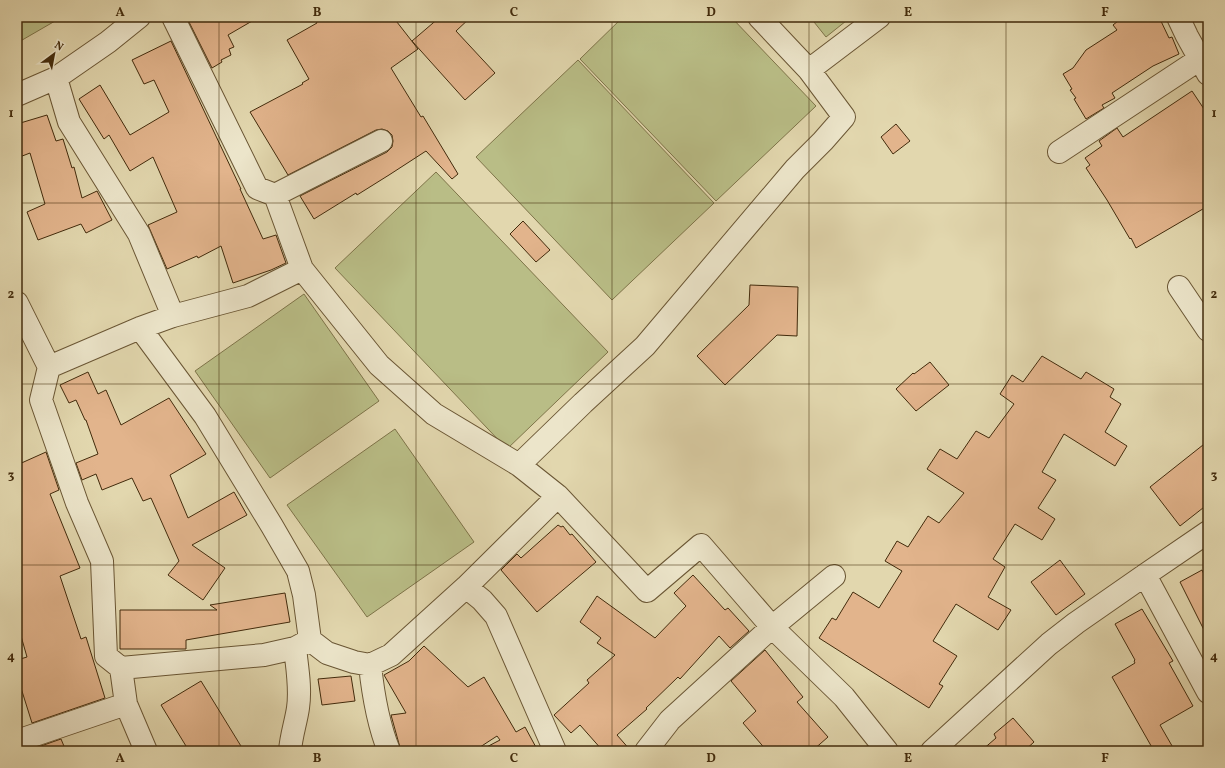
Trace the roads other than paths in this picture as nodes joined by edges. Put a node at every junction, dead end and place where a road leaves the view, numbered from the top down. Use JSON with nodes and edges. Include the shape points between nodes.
{"nodes":[{"id":1,"x":139,"y":17,"type":"edge"},
{"id":2,"x":173,"y":17,"type":"edge"},
{"id":3,"x":759,"y":17,"type":"edge"},
{"id":4,"x":879,"y":17,"type":"edge"},
{"id":5,"x":1178,"y":17,"type":"edge"},
{"id":6,"x":1204,"y":67,"type":"edge"},
{"id":7,"x":810,"y":70,"type":"junction"},
{"id":8,"x":56,"y":78,"type":"junction"},
{"id":9,"x":17,"y":95,"type":"edge"},
{"id":10,"x":381,"y":141,"type":"dead end"},
{"id":11,"x":1059,"y":152,"type":"dead end"},
{"id":12,"x":275,"y":195,"type":"junction"},
{"id":13,"x":302,"y":269,"type":"junction"},
{"id":14,"x":1179,"y":287,"type":"dead end"},
{"id":15,"x":17,"y":303,"type":"edge"},
{"id":16,"x":173,"y":316,"type":"junction"},
{"id":17,"x":140,"y":328,"type":"junction"},
{"id":18,"x":1208,"y":330,"type":"edge"},
{"id":19,"x":49,"y":367,"type":"junction"},
{"id":20,"x":519,"y":465,"type":"junction"},
{"id":21,"x":558,"y":496,"type":"junction"},
{"id":22,"x":1208,"y":532,"type":"edge"},
{"id":23,"x":1145,"y":575,"type":"junction"},
{"id":24,"x":834,"y":576,"type":"dead end"},
{"id":25,"x":466,"y":587,"type":"junction"},
{"id":26,"x":772,"y":627,"type":"junction"},
{"id":27,"x":302,"y":644,"type":"junction"},
{"id":28,"x":370,"y":665,"type":"junction"},
{"id":29,"x":121,"y":668,"type":"junction"},
{"id":30,"x":1208,"y":692,"type":"edge"},
{"id":31,"x":126,"y":704,"type":"junction"},
{"id":32,"x":17,"y":742,"type":"edge"},
{"id":33,"x":146,"y":751,"type":"edge"},
{"id":34,"x":290,"y":751,"type":"edge"},
{"id":35,"x":390,"y":751,"type":"edge"},
{"id":36,"x":555,"y":751,"type":"edge"},
{"id":37,"x":646,"y":751,"type":"edge"},
{"id":38,"x":887,"y":751,"type":"edge"},
{"id":39,"x":932,"y":751,"type":"edge"}],
"edges":[{"from":1,"to":8,"type":"street"},
{"from":2,"to":12,"type":"street","via":[[258,188]]},
{"from":3,"to":7,"type":"street"},
{"from":4,"to":7,"type":"street"},
{"from":5,"to":6,"type":"street"},
{"from":6,"to":11,"type":"street"},
{"from":7,"to":20,"type":"street","via":[[844,117],[795,169],[645,346]]},
{"from":8,"to":9,"type":"street"},
{"from":8,"to":16,"type":"street","via":[[69,122],[139,234]]},
{"from":10,"to":12,"type":"street"},
{"from":12,"to":13,"type":"street"},
{"from":13,"to":16,"type":"street","via":[[248,296]]},
{"from":13,"to":20,"type":"street","via":[[379,366],[434,414]]},
{"from":14,"to":18,"type":"street"},
{"from":15,"to":19,"type":"street"},
{"from":16,"to":17,"type":"street"},
{"from":17,"to":19,"type":"street"},
{"from":17,"to":27,"type":"street","via":[[205,416],[298,572],[304,595]]},
{"from":19,"to":29,"type":"street","via":[[41,400],[77,503],[102,561],[106,656]]},
{"from":20,"to":21,"type":"street"},
{"from":21,"to":25,"type":"street"},
{"from":21,"to":26,"type":"street","via":[[647,591],[701,545]]},
{"from":22,"to":23,"type":"street"},
{"from":23,"to":30,"type":"street"},
{"from":23,"to":39,"type":"street","via":[[1049,644]]},
{"from":24,"to":26,"type":"street"},
{"from":25,"to":28,"type":"street","via":[[391,655]]},
{"from":25,"to":36,"type":"street","via":[[496,616]]},
{"from":26,"to":37,"type":"street","via":[[670,720]]},
{"from":26,"to":38,"type":"street","via":[[844,697]]},
{"from":27,"to":28,"type":"street"},
{"from":27,"to":29,"type":"street","via":[[264,655]]},
{"from":27,"to":34,"type":"street","via":[[298,706]]},
{"from":28,"to":35,"type":"street","via":[[382,734]]},
{"from":29,"to":31,"type":"street"},
{"from":31,"to":32,"type":"street"},
{"from":31,"to":33,"type":"street"}]}
